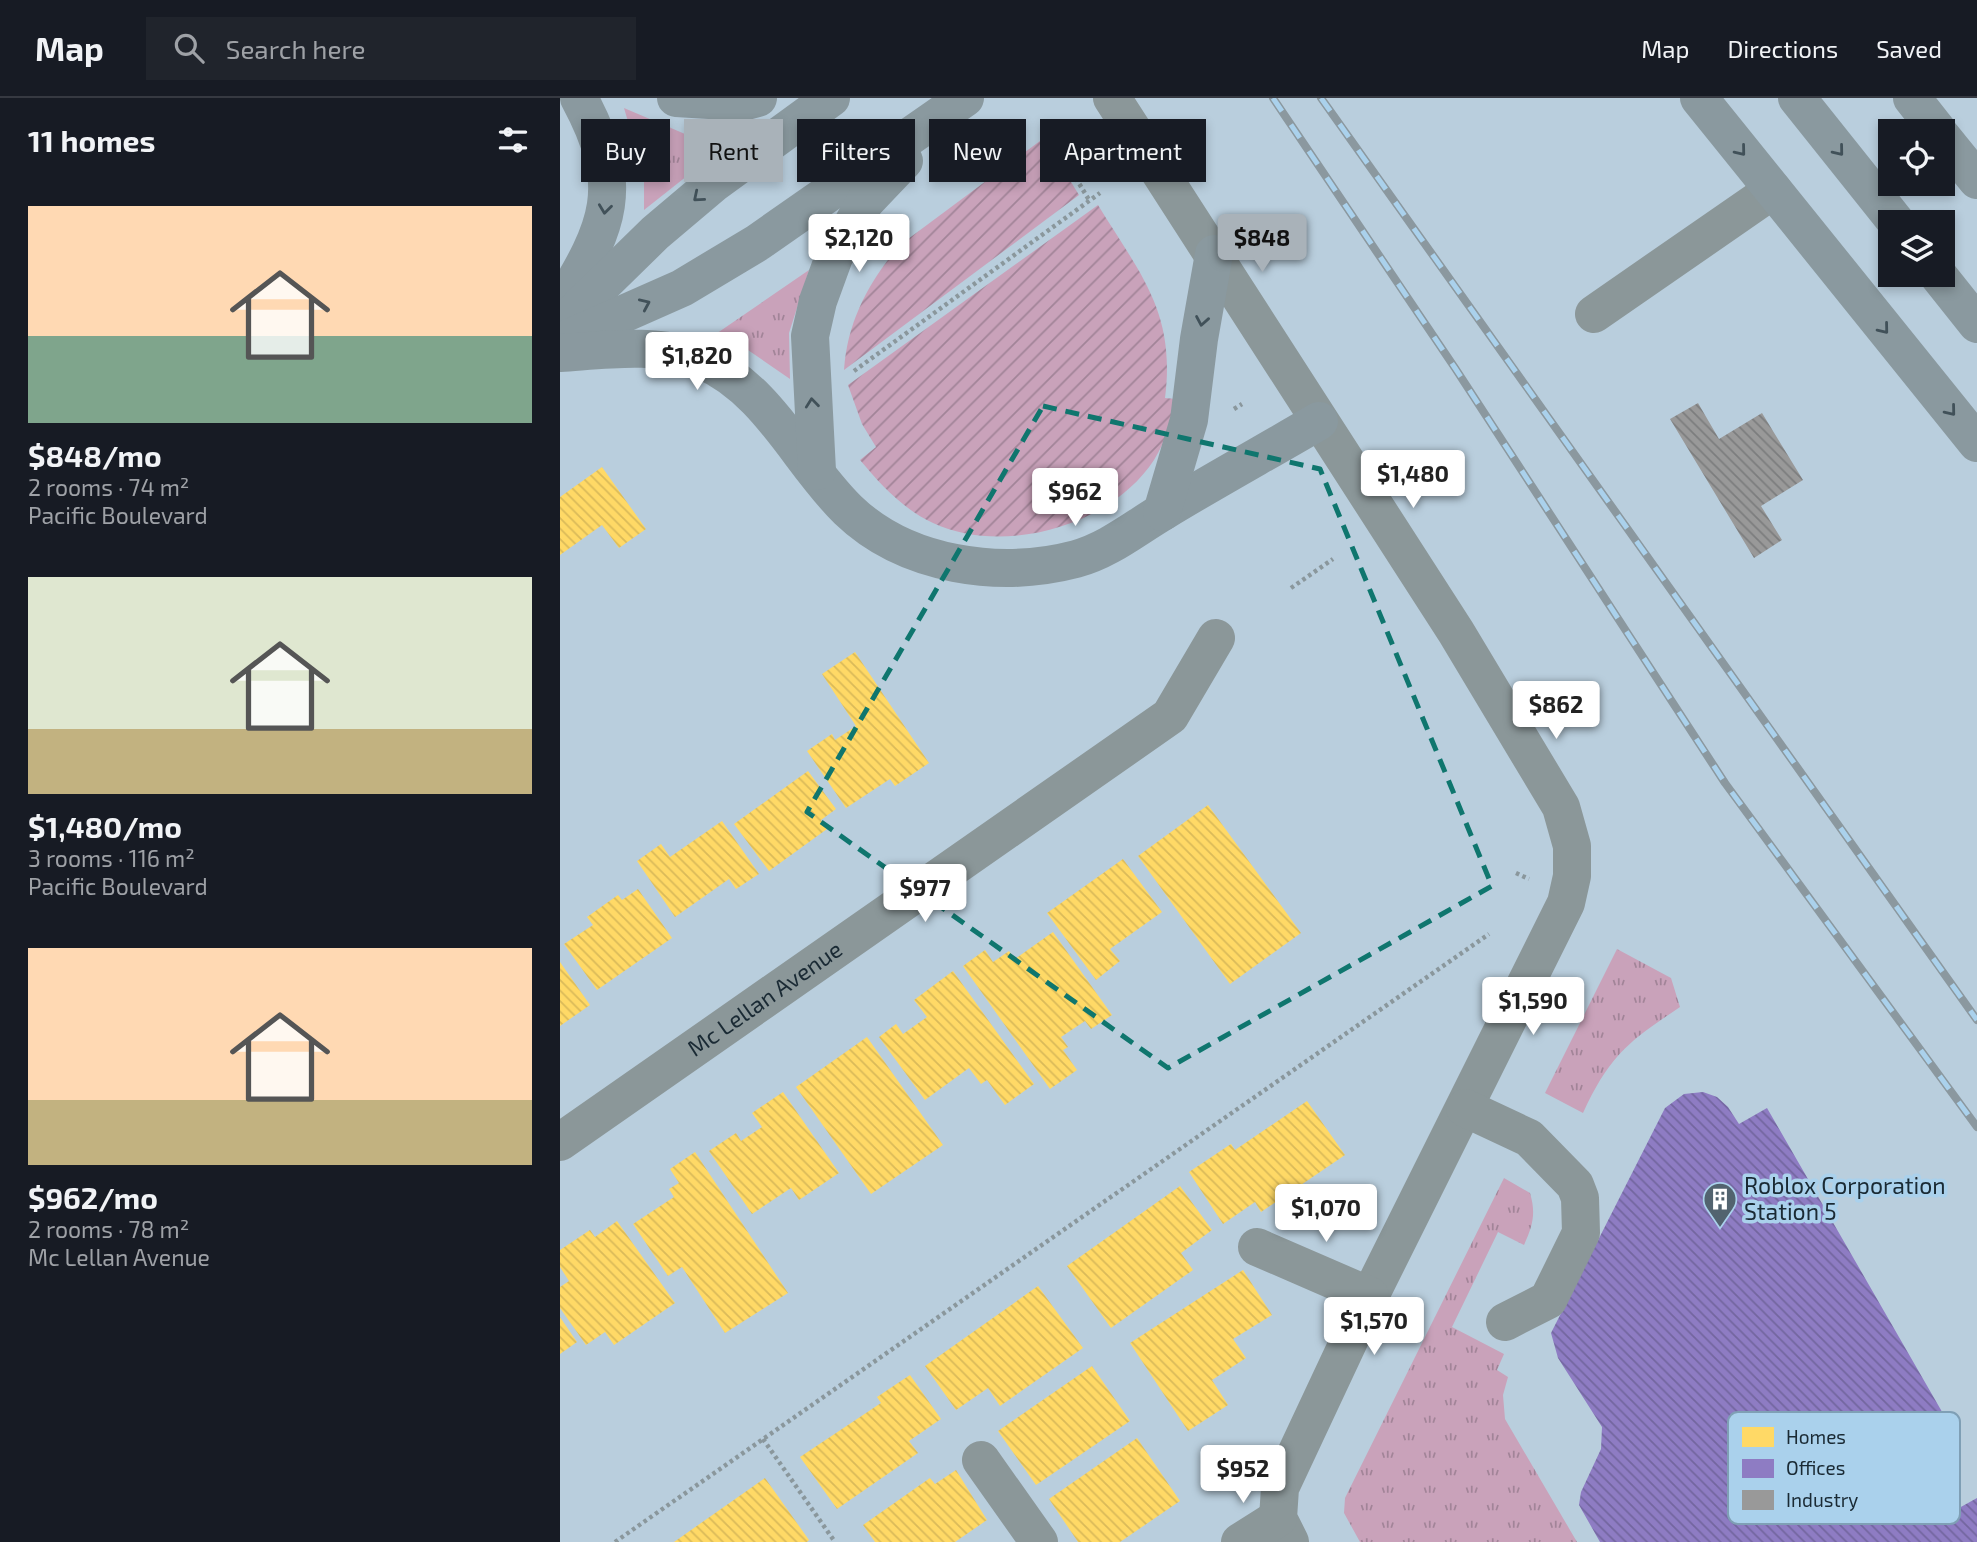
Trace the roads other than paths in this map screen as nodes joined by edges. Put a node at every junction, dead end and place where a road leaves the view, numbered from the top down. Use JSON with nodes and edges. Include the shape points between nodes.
{"nodes":[{"id":1,"x":579,"y":98,"type":"edge"},
{"id":2,"x":676,"y":98,"type":"edge"},
{"id":3,"x":758,"y":98,"type":"edge"},
{"id":4,"x":831,"y":98,"type":"edge"},
{"id":5,"x":1112,"y":98,"type":"edge"},
{"id":6,"x":1699,"y":98,"type":"edge"},
{"id":7,"x":1797,"y":98,"type":"edge"},
{"id":8,"x":1912,"y":98,"type":"edge"},
{"id":9,"x":963,"y":99,"type":"edge"},
{"id":10,"x":1929,"y":119,"type":"edge"},
{"id":11,"x":1955,"y":153,"type":"edge"},
{"id":12,"x":1977,"y":180,"type":"edge"},
{"id":13,"x":1773,"y":190,"type":"junction"},
{"id":14,"x":1886,"y":210,"type":"edge"},
{"id":15,"x":1214,"y":254,"type":"junction"},
{"id":16,"x":1948,"y":287,"type":"edge"},
{"id":17,"x":560,"y":306,"type":"edge"},
{"id":18,"x":1594,"y":314,"type":"dead end"},
{"id":19,"x":1977,"y":324,"type":"edge"},
{"id":20,"x":560,"y":326,"type":"edge"},
{"id":21,"x":560,"y":342,"type":"edge"},
{"id":22,"x":560,"y":353,"type":"edge"},
{"id":23,"x":1320,"y":421,"type":"junction"},
{"id":24,"x":1977,"y":443,"type":"edge"},
{"id":25,"x":817,"y":471,"type":"junction"},
{"id":26,"x":1162,"y":512,"type":"junction"},
{"id":27,"x":1216,"y":638,"type":"dead end"},
{"id":28,"x":1465,"y":1108,"type":"junction"},
{"id":29,"x":560,"y":1142,"type":"edge"},
{"id":30,"x":1257,"y":1247,"type":"dead end"},
{"id":31,"x":1370,"y":1296,"type":"junction"},
{"id":32,"x":1505,"y":1322,"type":"dead end"},
{"id":33,"x":981,"y":1460,"type":"dead end"},
{"id":34,"x":1284,"y":1530,"type":"edge"},
{"id":35,"x":1039,"y":1542,"type":"edge"},
{"id":36,"x":1240,"y":1542,"type":"edge"}],
"edges":[{"from":1,"to":17,"type":"main road","one_way":true,"via":[[604,153],[608,187],[593,253]]},
{"from":2,"to":3,"type":"main road","via":[[743,102]]},
{"from":4,"to":20,"type":"main road","one_way":true,"via":[[713,184],[655,233]]},
{"from":5,"to":15,"type":"street"},
{"from":6,"to":13,"type":"main road","one_way":true},
{"from":7,"to":14,"type":"main road","one_way":true},
{"from":8,"to":10,"type":"main road"},
{"from":21,"to":9,"type":"main road","one_way":true,"via":[[681,288],[757,243]]},
{"from":25,"to":9,"type":"main road","one_way":true,"via":[[810,336],[834,257],[865,202]]},
{"from":11,"to":12,"type":"main road"},
{"from":13,"to":18,"type":"street"},
{"from":13,"to":24,"type":"main road","one_way":true},
{"from":15,"to":23,"type":"street"},
{"from":15,"to":26,"type":"main road","one_way":true,"via":[[1189,420]]},
{"from":16,"to":19,"type":"main road"},
{"from":22,"to":25,"type":"main road","via":[[626,348],[700,360],[733,378],[769,412]]},
{"from":23,"to":26,"type":"main road"},
{"from":23,"to":28,"type":"street","via":[[1456,632],[1561,807],[1572,846],[1566,903]]},
{"from":25,"to":26,"type":"main road","via":[[848,509],[885,539],[925,555],[974,566],[1027,568],[1076,559],[1108,547]]},
{"from":27,"to":29,"type":"street","name":"Mc Lellan Avenue","via":[[1170,716]]},
{"from":28,"to":31,"type":"street"},
{"from":28,"to":32,"type":"street","via":[[1529,1138],[1574,1185],[1580,1198],[1581,1233],[1548,1300]]},
{"from":30,"to":31,"type":"street"},
{"from":31,"to":34,"type":"street","via":[[1280,1488]]},
{"from":33,"to":35,"type":"street"},
{"from":34,"to":36,"type":"street"}]}
